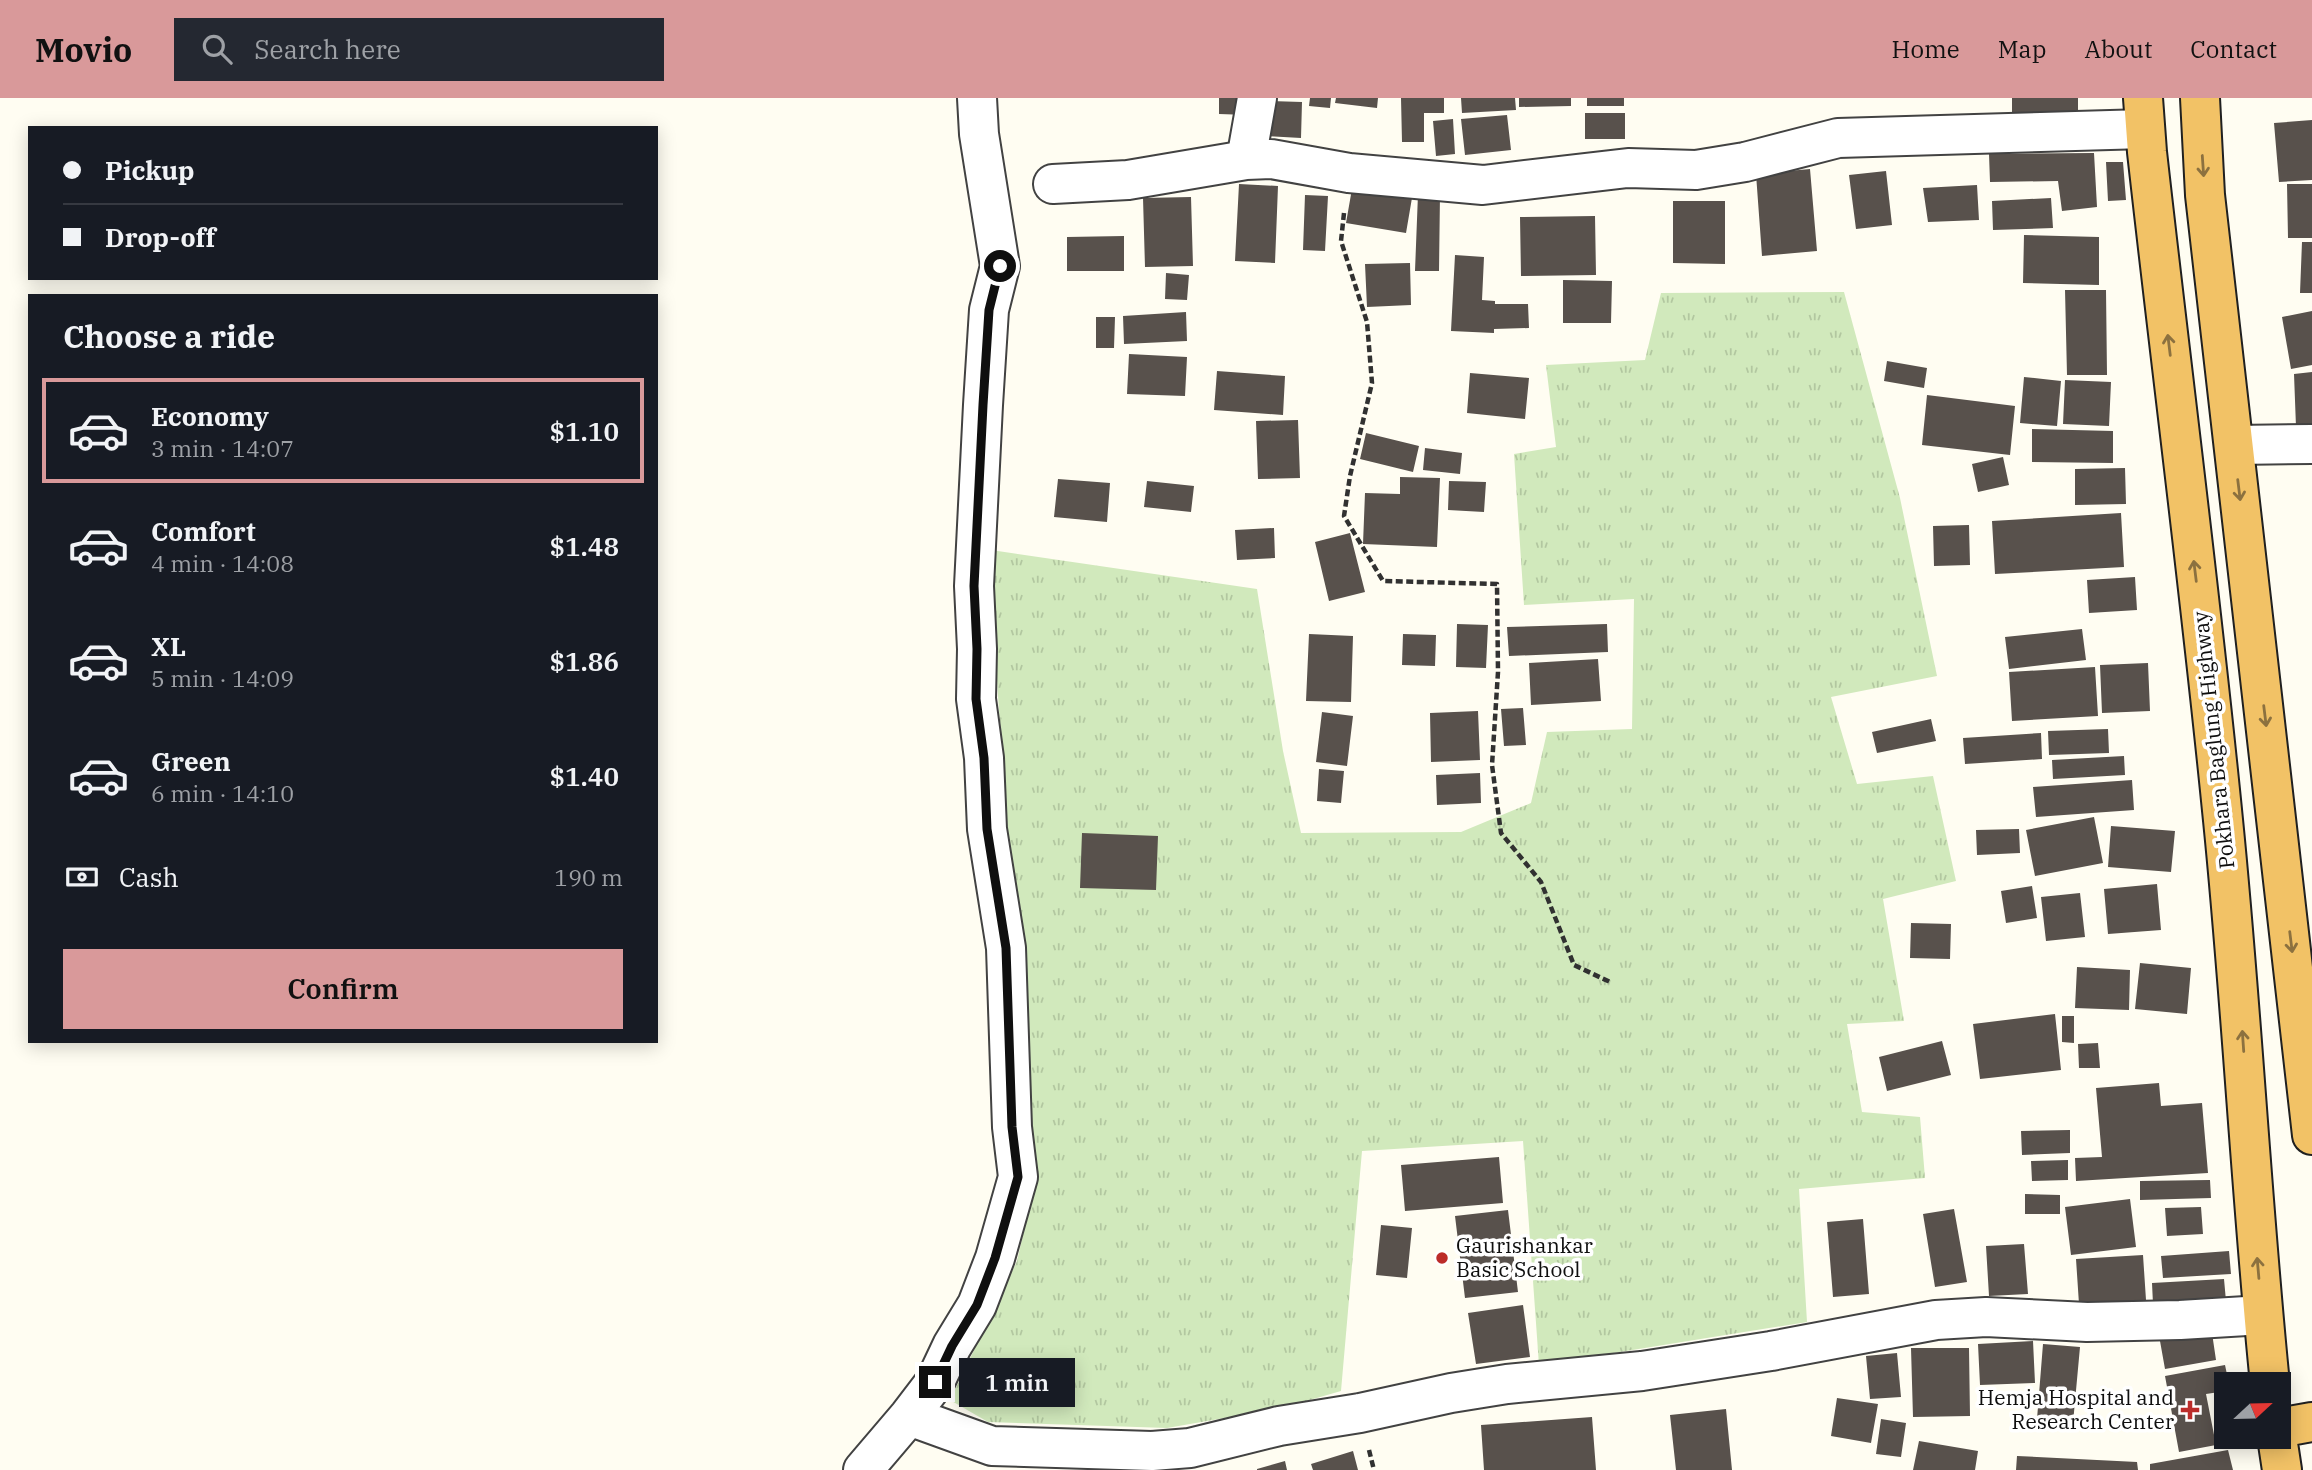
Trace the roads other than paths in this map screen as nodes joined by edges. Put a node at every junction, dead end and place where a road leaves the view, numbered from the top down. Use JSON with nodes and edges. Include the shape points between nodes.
{"nodes":[{"id":1,"x":977,"y":98,"type":"edge"},
{"id":2,"x":1257,"y":98,"type":"edge"},
{"id":3,"x":2200,"y":98,"type":"edge"},
{"id":4,"x":2144,"y":113,"type":"edge"},
{"id":5,"x":1246,"y":160,"type":"junction"},
{"id":6,"x":1053,"y":184,"type":"dead end"},
{"id":7,"x":2312,"y":444,"type":"edge"},
{"id":8,"x":2234,"y":445,"type":"junction"},
{"id":9,"x":2311,"y":1126,"type":"edge"},
{"id":10,"x":2263,"y":1315,"type":"junction"},
{"id":11,"x":2269,"y":1372,"type":"edge"},
{"id":12,"x":909,"y":1416,"type":"junction"},
{"id":13,"x":2312,"y":1422,"type":"edge"},
{"id":14,"x":2291,"y":1426,"type":"edge"},
{"id":15,"x":2279,"y":1449,"type":"edge"},
{"id":16,"x":1154,"y":1460,"type":"edge"},
{"id":17,"x":863,"y":1470,"type":"edge"},
{"id":18,"x":2282,"y":1470,"type":"edge"}],
"edges":[{"from":1,"to":12,"type":"street","via":[[1000,266],[989,310],[983,405],[974,586],[976,699],[987,829],[1006,948],[1018,1177],[977,1305],[935,1382]]},
{"from":2,"to":5,"type":"street"},
{"from":3,"to":8,"type":"highway","one_way":true,"via":[[2205,195]]},
{"from":4,"to":5,"type":"street","via":[[1838,138],[1696,170],[1628,168],[1483,185],[1349,173],[1271,159]]},
{"from":10,"to":4,"type":"highway","name":"Pokhara Baglung Highway","one_way":true,"via":[[2223,817]]},
{"from":5,"to":6,"type":"street","via":[[1128,180]]},
{"from":7,"to":8,"type":"street"},
{"from":8,"to":9,"type":"highway","one_way":true},
{"from":10,"to":11,"type":"highway","name":"Pokhara Baglung Highway"},
{"from":10,"to":16,"type":"street","via":[[2087,1322],[1986,1317],[1936,1320],[1642,1371],[1451,1393],[1279,1426]]},
{"from":12,"to":16,"type":"street","via":[[992,1446]]},
{"from":12,"to":17,"type":"street"},
{"from":13,"to":14,"type":"highway"},
{"from":15,"to":18,"type":"highway"}]}
